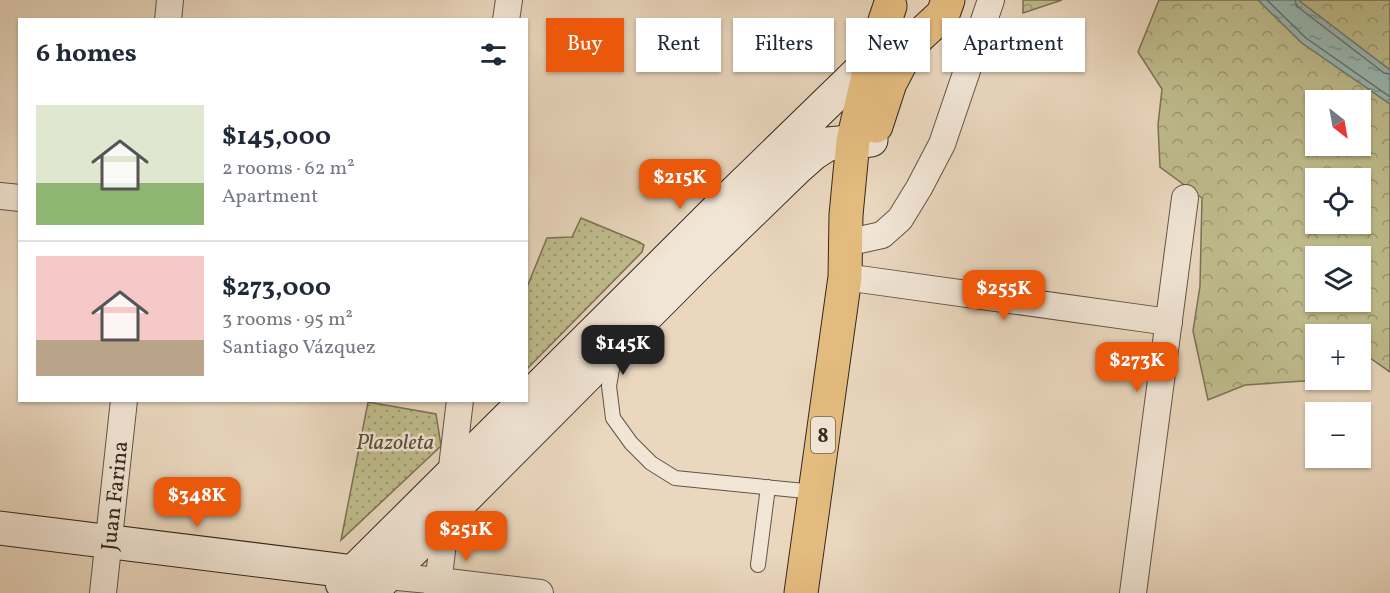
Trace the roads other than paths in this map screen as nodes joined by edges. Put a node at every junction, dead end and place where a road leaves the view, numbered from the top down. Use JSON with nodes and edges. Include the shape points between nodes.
{"nodes":[{"id":1,"x":170,"y":0,"type":"edge"},
{"id":2,"x":509,"y":0,"type":"edge"},
{"id":3,"x":991,"y":0,"type":"edge"},
{"id":4,"x":889,"y":3,"type":"edge"},
{"id":5,"x":940,"y":12,"type":"edge"},
{"id":6,"x":168,"y":18,"type":"edge"},
{"id":7,"x":506,"y":18,"type":"edge"},
{"id":8,"x":884,"y":18,"type":"edge"},
{"id":9,"x":860,"y":72,"type":"edge"},
{"id":10,"x":870,"y":72,"type":"edge"},
{"id":11,"x":862,"y":141,"type":"junction"},
{"id":12,"x":0,"y":196,"type":"edge"},
{"id":13,"x":18,"y":198,"type":"edge"},
{"id":14,"x":1185,"y":198,"type":"dead end"},
{"id":15,"x":734,"y":211,"type":"junction"},
{"id":16,"x":855,"y":242,"type":"junction"},
{"id":17,"x":845,"y":277,"type":"junction"},
{"id":18,"x":1169,"y":322,"type":"junction"},
{"id":19,"x":607,"y":337,"type":"junction"},
{"id":20,"x":528,"y":398,"type":"edge"},
{"id":21,"x":124,"y":402,"type":"edge"},
{"id":22,"x":460,"y":402,"type":"edge"},
{"id":23,"x":524,"y":402,"type":"edge"},
{"id":24,"x":451,"y":476,"type":"junction"},
{"id":25,"x":768,"y":487,"type":"junction"},
{"id":26,"x":815,"y":492,"type":"junction"},
{"id":27,"x":445,"y":518,"type":"junction"},
{"id":28,"x":0,"y":528,"type":"edge"},
{"id":29,"x":108,"y":542,"type":"junction"},
{"id":30,"x":758,"y":565,"type":"dead end"},
{"id":31,"x":360,"y":584,"type":"edge"},
{"id":32,"x":438,"y":587,"type":"edge"},
{"id":33,"x":103,"y":593,"type":"edge"},
{"id":34,"x":540,"y":593,"type":"edge"},
{"id":35,"x":801,"y":593,"type":"edge"},
{"id":36,"x":1133,"y":593,"type":"edge"}],
"edges":[{"from":1,"to":6,"type":"street"},
{"from":2,"to":7,"type":"street"},
{"from":3,"to":16,"type":"street","via":[[942,144],[919,188],[900,219],[882,235]]},
{"from":4,"to":5,"type":"highway","number":"8","via":[[896,17],[907,25],[919,27]]},
{"from":4,"to":8,"type":"highway","number":"8"},
{"from":5,"to":11,"type":"highway","number":"8","via":[[914,41]]},
{"from":9,"to":15,"type":"main road"},
{"from":10,"to":11,"type":"highway","number":"8"},
{"from":11,"to":15,"type":"main road","via":[[828,144]]},
{"from":11,"to":16,"type":"highway","number":"8","via":[[861,223]]},
{"from":11,"to":17,"type":"highway","number":"8","via":[[846,215]]},
{"from":12,"to":13,"type":"street"},
{"from":14,"to":18,"type":"street"},
{"from":15,"to":19,"type":"main road"},
{"from":16,"to":17,"type":"highway","number":"8"},
{"from":17,"to":18,"type":"street"},
{"from":17,"to":26,"type":"highway","number":"8"},
{"from":18,"to":36,"type":"street"},
{"from":19,"to":20,"type":"main road"},
{"from":19,"to":25,"type":"lane","via":[[613,418],[651,463],[675,478]]},
{"from":19,"to":27,"type":"main road"},
{"from":21,"to":29,"type":"street","name":"Juan Farina"},
{"from":22,"to":24,"type":"street"},
{"from":23,"to":24,"type":"main road"},
{"from":24,"to":27,"type":"street"},
{"from":24,"to":31,"type":"main road"},
{"from":25,"to":26,"type":"lane"},
{"from":25,"to":30,"type":"lane"},
{"from":26,"to":35,"type":"highway","number":"8"},
{"from":27,"to":31,"type":"main road"},
{"from":27,"to":32,"type":"street"},
{"from":28,"to":29,"type":"main road"},
{"from":29,"to":31,"type":"main road"},
{"from":29,"to":33,"type":"street","name":"Juan Farina"},
{"from":31,"to":32,"type":"street"},
{"from":32,"to":34,"type":"street"}]}
